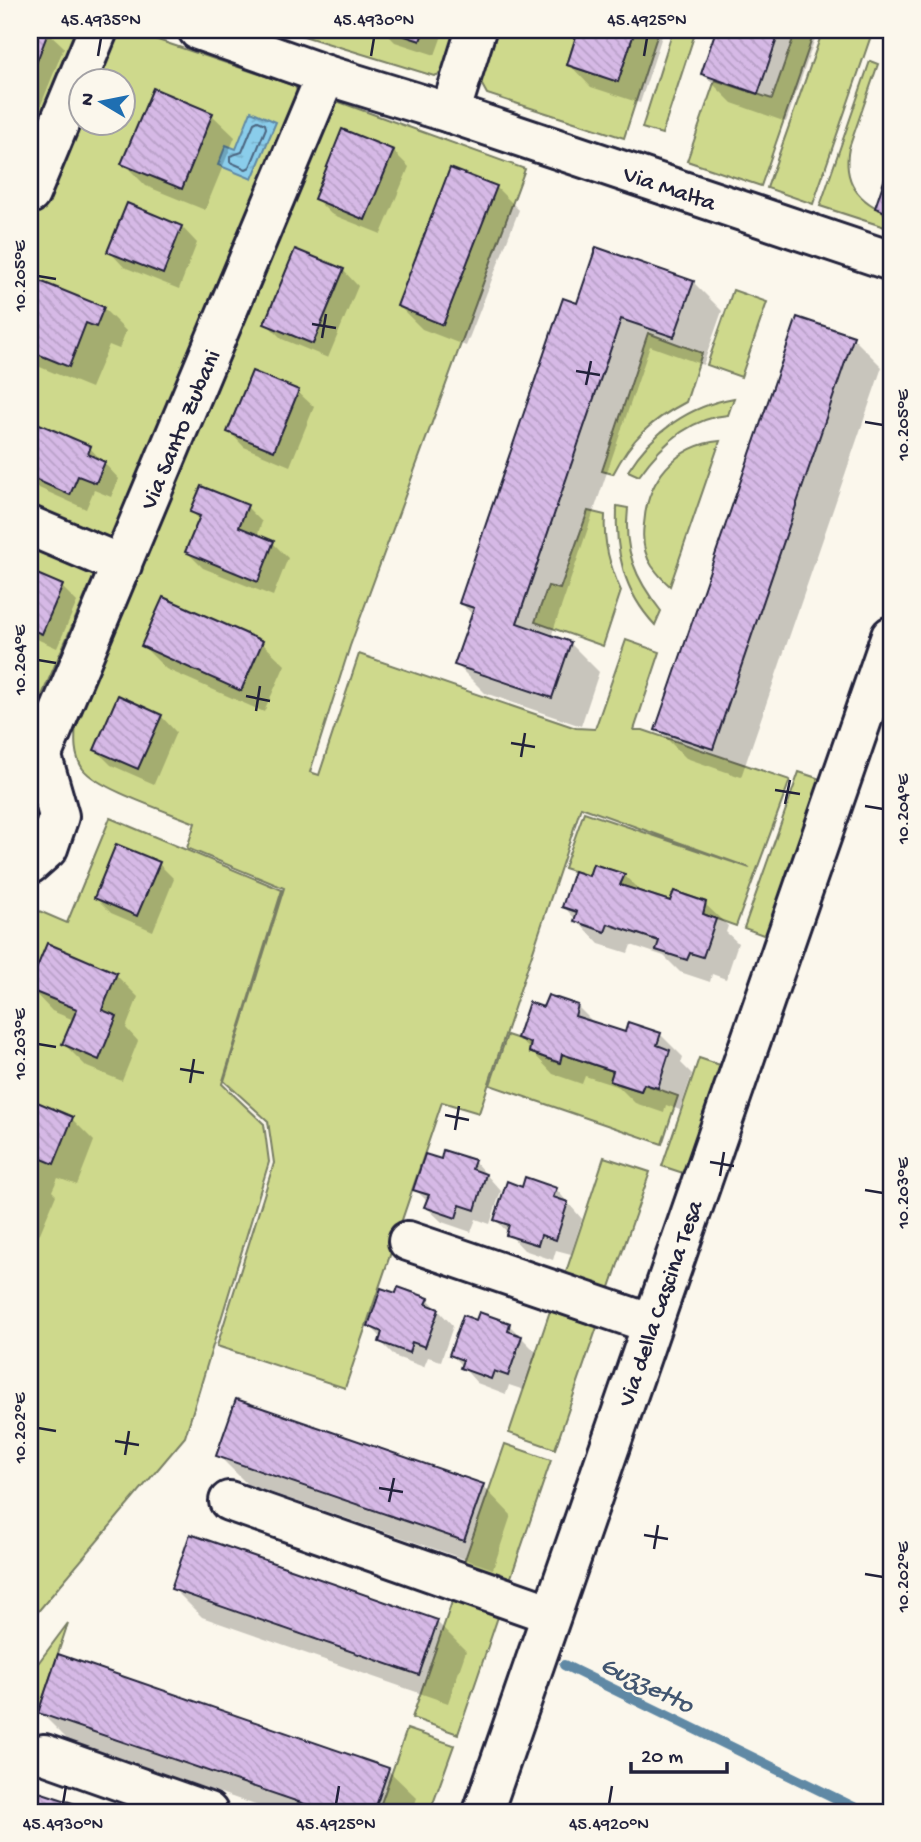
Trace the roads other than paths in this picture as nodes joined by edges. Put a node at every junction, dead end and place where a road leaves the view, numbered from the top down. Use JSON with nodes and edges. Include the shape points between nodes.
{"nodes":[{"id":1,"x":98,"y":30,"type":"edge"},
{"id":2,"x":198,"y":30,"type":"edge"},
{"id":3,"x":476,"y":30,"type":"edge"},
{"id":4,"x":326,"y":75,"type":"junction"},
{"id":5,"x":450,"y":113,"type":"junction"},
{"id":6,"x":30,"y":194,"type":"edge"},
{"id":7,"x":891,"y":261,"type":"edge"},
{"id":8,"x":30,"y":526,"type":"edge"},
{"id":9,"x":122,"y":565,"type":"junction"},
{"id":10,"x":891,"y":636,"type":"edge"},
{"id":11,"x":36,"y":770,"type":"edge"},
{"id":12,"x":30,"y":864,"type":"edge"},
{"id":13,"x":408,"y":1241,"type":"dead end"},
{"id":14,"x":652,"y":1324,"type":"junction"},
{"id":15,"x":229,"y":1501,"type":"dead end"},
{"id":16,"x":551,"y":1614,"type":"junction"},
{"id":17,"x":44,"y":1754,"type":"dead end"},
{"id":18,"x":208,"y":1812,"type":"edge"},
{"id":19,"x":482,"y":1812,"type":"edge"}],
"edges":[{"from":1,"to":6,"type":"street"},
{"from":2,"to":4,"type":"street","name":"Via Malta"},
{"from":3,"to":5,"type":"street"},
{"from":4,"to":5,"type":"street","name":"Via Malta"},
{"from":4,"to":9,"type":"street","name":"Via Santo Zubani"},
{"from":5,"to":7,"type":"street","name":"Via Malta"},
{"from":8,"to":9,"type":"street"},
{"from":9,"to":11,"type":"street","name":"Via Santo Zubani"},
{"from":10,"to":14,"type":"street","name":"Via della Cascina Tesa"},
{"from":11,"to":12,"type":"street","via":[[59,816],[48,848]]},
{"from":13,"to":14,"type":"street"},
{"from":14,"to":16,"type":"street","name":"Via della Cascina Tesa"},
{"from":15,"to":16,"type":"street"},
{"from":16,"to":19,"type":"street","name":"Via della Cascina Tesa"},
{"from":17,"to":18,"type":"street"}]}
